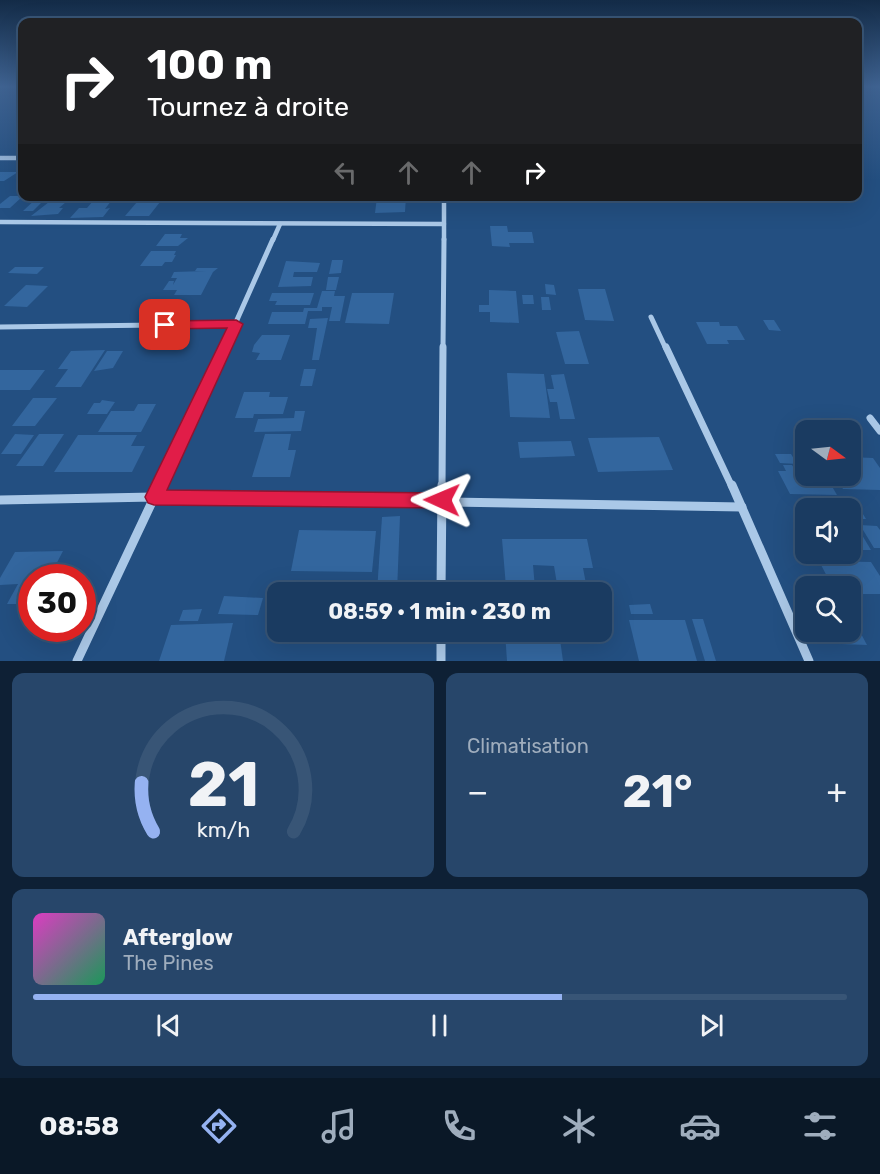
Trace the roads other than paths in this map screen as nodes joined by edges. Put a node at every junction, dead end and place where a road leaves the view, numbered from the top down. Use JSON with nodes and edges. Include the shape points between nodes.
{"nodes":[{"id":1,"x":0,"y":158,"type":"edge"},
{"id":2,"x":18,"y":158,"type":"edge"},
{"id":3,"x":444,"y":201,"type":"edge"},
{"id":4,"x":0,"y":222,"type":"edge"},
{"id":5,"x":280,"y":224,"type":"junction"},
{"id":6,"x":444,"y":224,"type":"junction"},
{"id":7,"x":651,"y":317,"type":"dead end"},
{"id":8,"x":236,"y":324,"type":"junction"},
{"id":9,"x":0,"y":327,"type":"edge"},
{"id":10,"x":870,"y":418,"type":"dead end"},
{"id":11,"x":880,"y":432,"type":"edge"},
{"id":12,"x":154,"y":497,"type":"junction"},
{"id":13,"x":0,"y":500,"type":"edge"},
{"id":14,"x":442,"y":500,"type":"junction"},
{"id":15,"x":742,"y":507,"type":"junction"},
{"id":16,"x":441,"y":582,"type":"edge"},
{"id":17,"x":441,"y":642,"type":"edge"},
{"id":18,"x":77,"y":661,"type":"edge"},
{"id":19,"x":441,"y":661,"type":"edge"},
{"id":20,"x":809,"y":661,"type":"edge"}],
"edges":[{"from":1,"to":2,"type":"street"},
{"from":3,"to":6,"type":"street"},
{"from":4,"to":5,"type":"street"},
{"from":5,"to":6,"type":"street"},
{"from":5,"to":8,"type":"street"},
{"from":6,"to":14,"type":"street"},
{"from":7,"to":15,"type":"street"},
{"from":8,"to":9,"type":"street"},
{"from":8,"to":12,"type":"street"},
{"from":10,"to":11,"type":"street"},
{"from":12,"to":13,"type":"street"},
{"from":12,"to":14,"type":"street"},
{"from":12,"to":18,"type":"street"},
{"from":14,"to":15,"type":"street"},
{"from":14,"to":16,"type":"street"},
{"from":15,"to":20,"type":"street"},
{"from":17,"to":19,"type":"street"}]}
